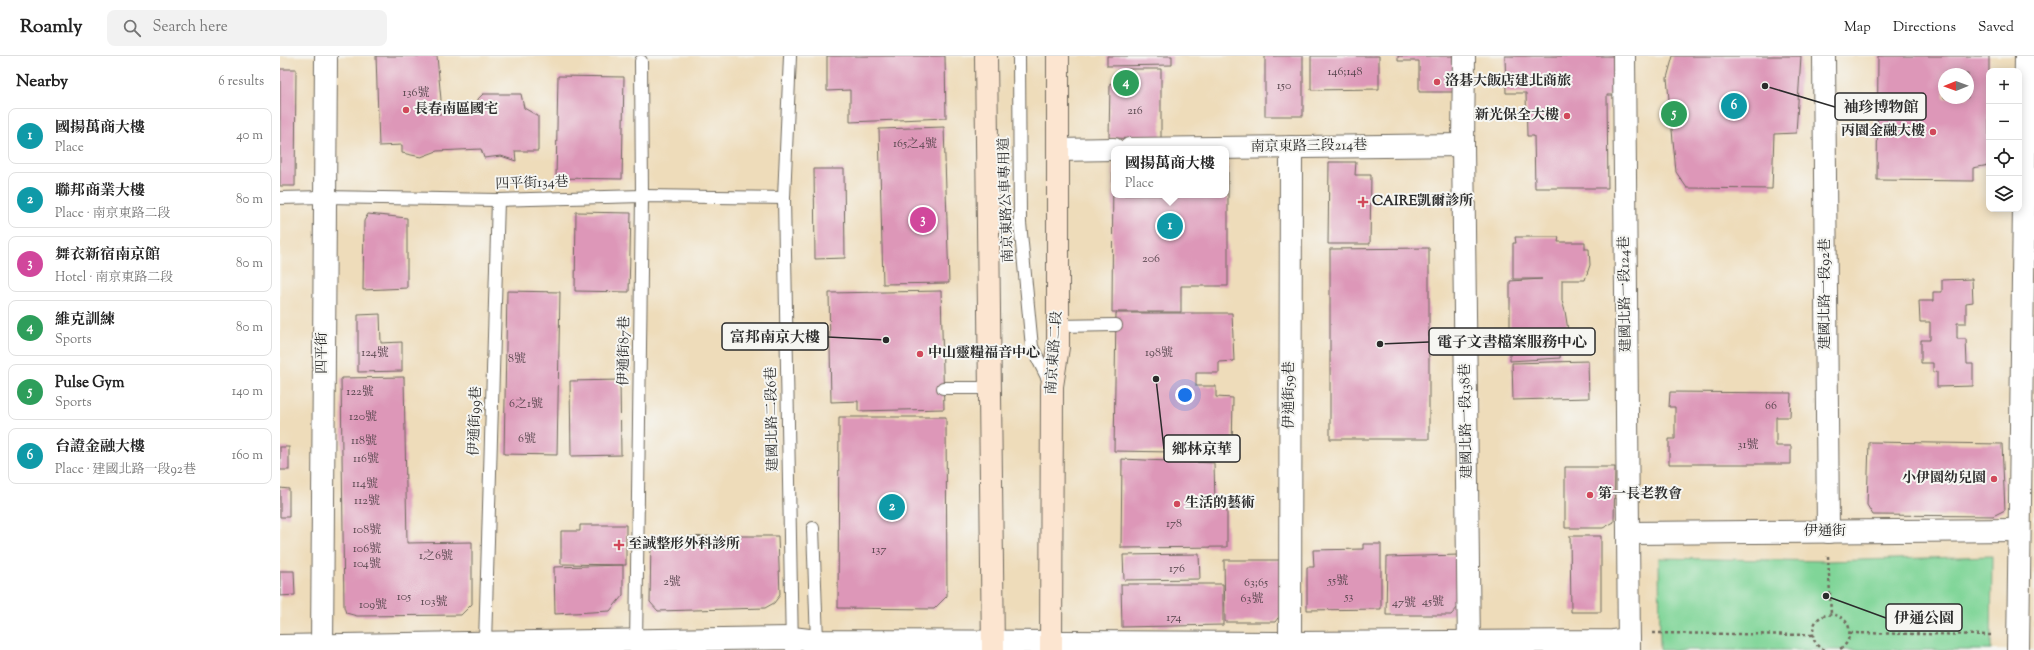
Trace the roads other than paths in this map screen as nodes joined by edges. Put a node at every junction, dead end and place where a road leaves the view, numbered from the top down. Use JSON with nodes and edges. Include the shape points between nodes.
{"nodes":[{"id":1,"x":326,"y":56,"type":"edge"},
{"id":2,"x":790,"y":56,"type":"edge"},
{"id":3,"x":986,"y":56,"type":"edge"},
{"id":4,"x":1019,"y":56,"type":"edge"},
{"id":5,"x":1058,"y":56,"type":"edge"},
{"id":6,"x":1464,"y":56,"type":"edge"},
{"id":7,"x":1624,"y":56,"type":"edge"},
{"id":8,"x":1824,"y":56,"type":"edge"},
{"id":9,"x":2026,"y":56,"type":"edge"},
{"id":10,"x":641,"y":61,"type":"dead end"},
{"id":11,"x":1463,"y":145,"type":"junction"},
{"id":12,"x":1229,"y":148,"type":"edge"},
{"id":13,"x":1291,"y":148,"type":"junction"},
{"id":14,"x":1111,"y":149,"type":"edge"},
{"id":15,"x":1058,"y":150,"type":"junction"},
{"id":16,"x":642,"y":196,"type":"junction"},
{"id":17,"x":324,"y":197,"type":"junction"},
{"id":18,"x":280,"y":198,"type":"edge"},
{"id":19,"x":784,"y":198,"type":"junction"},
{"id":20,"x":498,"y":200,"type":"junction"},
{"id":21,"x":1116,"y":325,"type":"dead end"},
{"id":22,"x":1058,"y":326,"type":"junction"},
{"id":23,"x":1052,"y":386,"type":"junction"},
{"id":24,"x":943,"y":388,"type":"dead end"},
{"id":25,"x":989,"y":388,"type":"junction"},
{"id":26,"x":813,"y":528,"type":"dead end"},
{"id":27,"x":2019,"y":530,"type":"junction"},
{"id":28,"x":1629,"y":533,"type":"junction"},
{"id":29,"x":1828,"y":541,"type":"junction"},
{"id":30,"x":2017,"y":640,"type":"edge"},
{"id":31,"x":485,"y":643,"type":"junction"},
{"id":32,"x":792,"y":644,"type":"edge"},
{"id":33,"x":826,"y":644,"type":"edge"},
{"id":34,"x":1629,"y":644,"type":"edge"},
{"id":35,"x":636,"y":645,"type":"edge"},
{"id":36,"x":280,"y":646,"type":"edge"},
{"id":37,"x":993,"y":646,"type":"edge"},
{"id":38,"x":1051,"y":646,"type":"edge"},
{"id":39,"x":1290,"y":646,"type":"edge"},
{"id":40,"x":1469,"y":646,"type":"edge"},
{"id":41,"x":322,"y":648,"type":"edge"}],
"edges":[{"from":1,"to":17,"type":"street","name":"四平街"},
{"from":2,"to":19,"type":"lane","name":"建國北路二段6巷"},
{"from":3,"to":25,"type":"main road"},
{"from":4,"to":23,"type":"lane","name":"南京東路公車專用道","via":[[1020,223],[1031,339],[1032,347]]},
{"from":5,"to":15,"type":"main road","name":"南京東路二段"},
{"from":6,"to":11,"type":"street","name":"建國北路一段138巷"},
{"from":7,"to":28,"type":"street","name":"建國北路一段124巷"},
{"from":8,"to":29,"type":"street","name":"建國北路一段92巷"},
{"from":9,"to":27,"type":"street"},
{"from":10,"to":16,"type":"lane","name":"伊通街87巷"},
{"from":11,"to":13,"type":"street","name":"南京東路三段214巷"},
{"from":11,"to":40,"type":"street","name":"建國北路一段138巷"},
{"from":12,"to":13,"type":"street","name":"南京東路三段214巷"},
{"from":13,"to":39,"type":"street","name":"伊通街59巷"},
{"from":14,"to":15,"type":"street"},
{"from":15,"to":22,"type":"main road","name":"南京東路二段"},
{"from":16,"to":19,"type":"lane","name":"四平街134巷"},
{"from":16,"to":20,"type":"lane","name":"四平街134巷"},
{"from":16,"to":35,"type":"lane","name":"伊通街87巷"},
{"from":17,"to":18,"type":"lane","name":"四平街134巷"},
{"from":17,"to":20,"type":"lane","name":"四平街134巷"},
{"from":17,"to":41,"type":"street","name":"四平街"},
{"from":19,"to":32,"type":"lane","name":"建國北路二段6巷"},
{"from":20,"to":31,"type":"lane","name":"伊通街99巷"},
{"from":21,"to":22,"type":"lane"},
{"from":22,"to":23,"type":"main road","name":"南京東路二段"},
{"from":23,"to":38,"type":"main road","name":"南京東路二段"},
{"from":24,"to":25,"type":"lane"},
{"from":25,"to":37,"type":"main road"},
{"from":26,"to":33,"type":"lane"},
{"from":27,"to":29,"type":"street","name":"伊通街"},
{"from":27,"to":30,"type":"street"},
{"from":28,"to":29,"type":"street","name":"伊通街"},
{"from":28,"to":34,"type":"street"},
{"from":31,"to":35,"type":"street"},
{"from":31,"to":41,"type":"street"},
{"from":32,"to":33,"type":"street"},
{"from":32,"to":35,"type":"street"},
{"from":33,"to":37,"type":"street"},
{"from":34,"to":40,"type":"street","via":[[1613,641]]},
{"from":36,"to":41,"type":"street"},
{"from":37,"to":38,"type":"street"},
{"from":38,"to":39,"type":"street"},
{"from":39,"to":40,"type":"street"}]}
